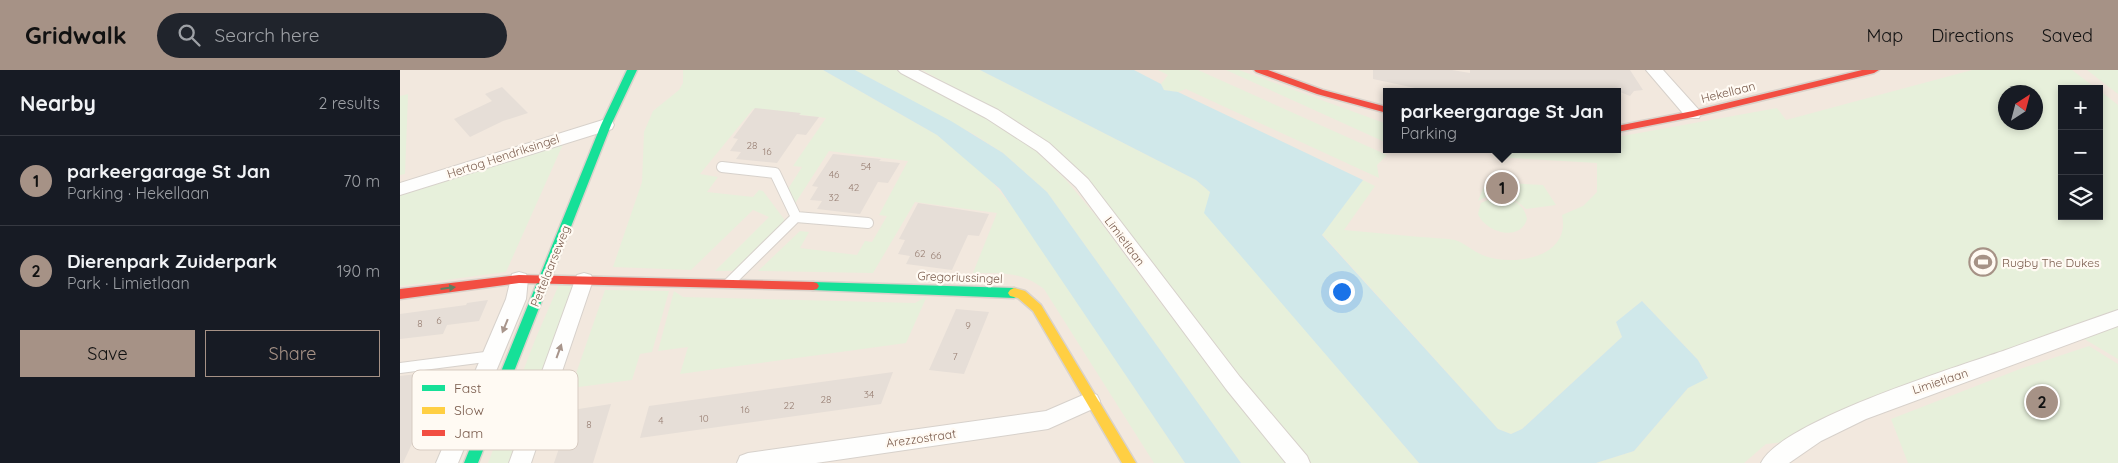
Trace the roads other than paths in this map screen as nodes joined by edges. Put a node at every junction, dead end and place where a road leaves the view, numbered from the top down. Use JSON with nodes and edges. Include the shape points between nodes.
{"nodes":[{"id":1,"x":632,"y":70,"type":"edge"},
{"id":2,"x":906,"y":70,"type":"edge"},
{"id":3,"x":1259,"y":70,"type":"edge"},
{"id":4,"x":1654,"y":70,"type":"edge"},
{"id":5,"x":1874,"y":70,"type":"edge"},
{"id":6,"x":1383,"y":109,"type":"edge"},
{"id":7,"x":1693,"y":114,"type":"junction"},
{"id":8,"x":606,"y":125,"type":"junction"},
{"id":9,"x":1621,"y":128,"type":"edge"},
{"id":10,"x":722,"y":167,"type":"dead end"},
{"id":11,"x":400,"y":189,"type":"edge"},
{"id":12,"x":796,"y":217,"type":"junction"},
{"id":13,"x":868,"y":223,"type":"dead end"},
{"id":14,"x":519,"y":279,"type":"junction"},
{"id":15,"x":545,"y":280,"type":"junction"},
{"id":16,"x":584,"y":280,"type":"junction"},
{"id":17,"x":727,"y":286,"type":"junction"},
{"id":18,"x":400,"y":294,"type":"edge"},
{"id":19,"x":2118,"y":318,"type":"edge"},
{"id":20,"x":493,"y":356,"type":"junction"},
{"id":21,"x":400,"y":368,"type":"edge"},
{"id":22,"x":487,"y":370,"type":"edge"},
{"id":23,"x":509,"y":370,"type":"edge"},
{"id":24,"x":553,"y":370,"type":"edge"},
{"id":25,"x":1090,"y":401,"type":"junction"},
{"id":26,"x":453,"y":450,"type":"edge"},
{"id":27,"x":476,"y":450,"type":"edge"},
{"id":28,"x":525,"y":450,"type":"edge"},
{"id":29,"x":447,"y":463,"type":"edge"},
{"id":30,"x":471,"y":463,"type":"edge"},
{"id":31,"x":520,"y":463,"type":"edge"},
{"id":32,"x":748,"y":463,"type":"edge"},
{"id":33,"x":1129,"y":463,"type":"edge"},
{"id":34,"x":1300,"y":463,"type":"edge"},
{"id":35,"x":1772,"y":463,"type":"edge"}],
"edges":[{"from":1,"to":8,"type":"street","name":"Pettelaarseweg"},
{"from":2,"to":34,"type":"street","name":"Limietlaan","via":[[992,114],[1043,147],[1082,184],[1233,384]]},
{"from":3,"to":6,"type":"street","via":[[1320,92]]},
{"from":4,"to":7,"type":"street"},
{"from":5,"to":7,"type":"street","name":"Hekellaan"},
{"from":7,"to":9,"type":"street","name":"Hekellaan"},
{"from":8,"to":11,"type":"street","name":"Hertog Hendriksingel"},
{"from":8,"to":15,"type":"street","name":"Pettelaarseweg"},
{"from":10,"to":12,"type":"lane","via":[[775,173]]},
{"from":12,"to":13,"type":"lane"},
{"from":12,"to":17,"type":"lane"},
{"from":14,"to":15,"type":"street"},
{"from":18,"to":14,"type":"street","one_way":true},
{"from":14,"to":20,"type":"street","name":"Pettelaarseweg","one_way":true,"via":[[516,299]]},
{"from":15,"to":16,"type":"street","name":"Gregoriussingel"},
{"from":15,"to":23,"type":"street","name":"Pettelaarseweg"},
{"from":16,"to":17,"type":"street","name":"Gregoriussingel"},
{"from":24,"to":16,"type":"street","one_way":true},
{"from":17,"to":25,"type":"street","name":"Gregoriussingel","via":[[844,286],[1020,294],[1037,308]]},
{"from":19,"to":35,"type":"street","name":"Limietlaan","via":[[1898,396],[1832,424]]},
{"from":20,"to":21,"type":"lane"},
{"from":20,"to":22,"type":"street","name":"Pettelaarseweg"},
{"from":25,"to":32,"type":"street","name":"Arezzostraat","via":[[1048,420]]},
{"from":25,"to":33,"type":"street","name":"Gregoriussingel"},
{"from":26,"to":29,"type":"street","name":"Pettelaarseweg"},
{"from":27,"to":30,"type":"street","name":"Pettelaarseweg"},
{"from":31,"to":28,"type":"street","one_way":true}]}
